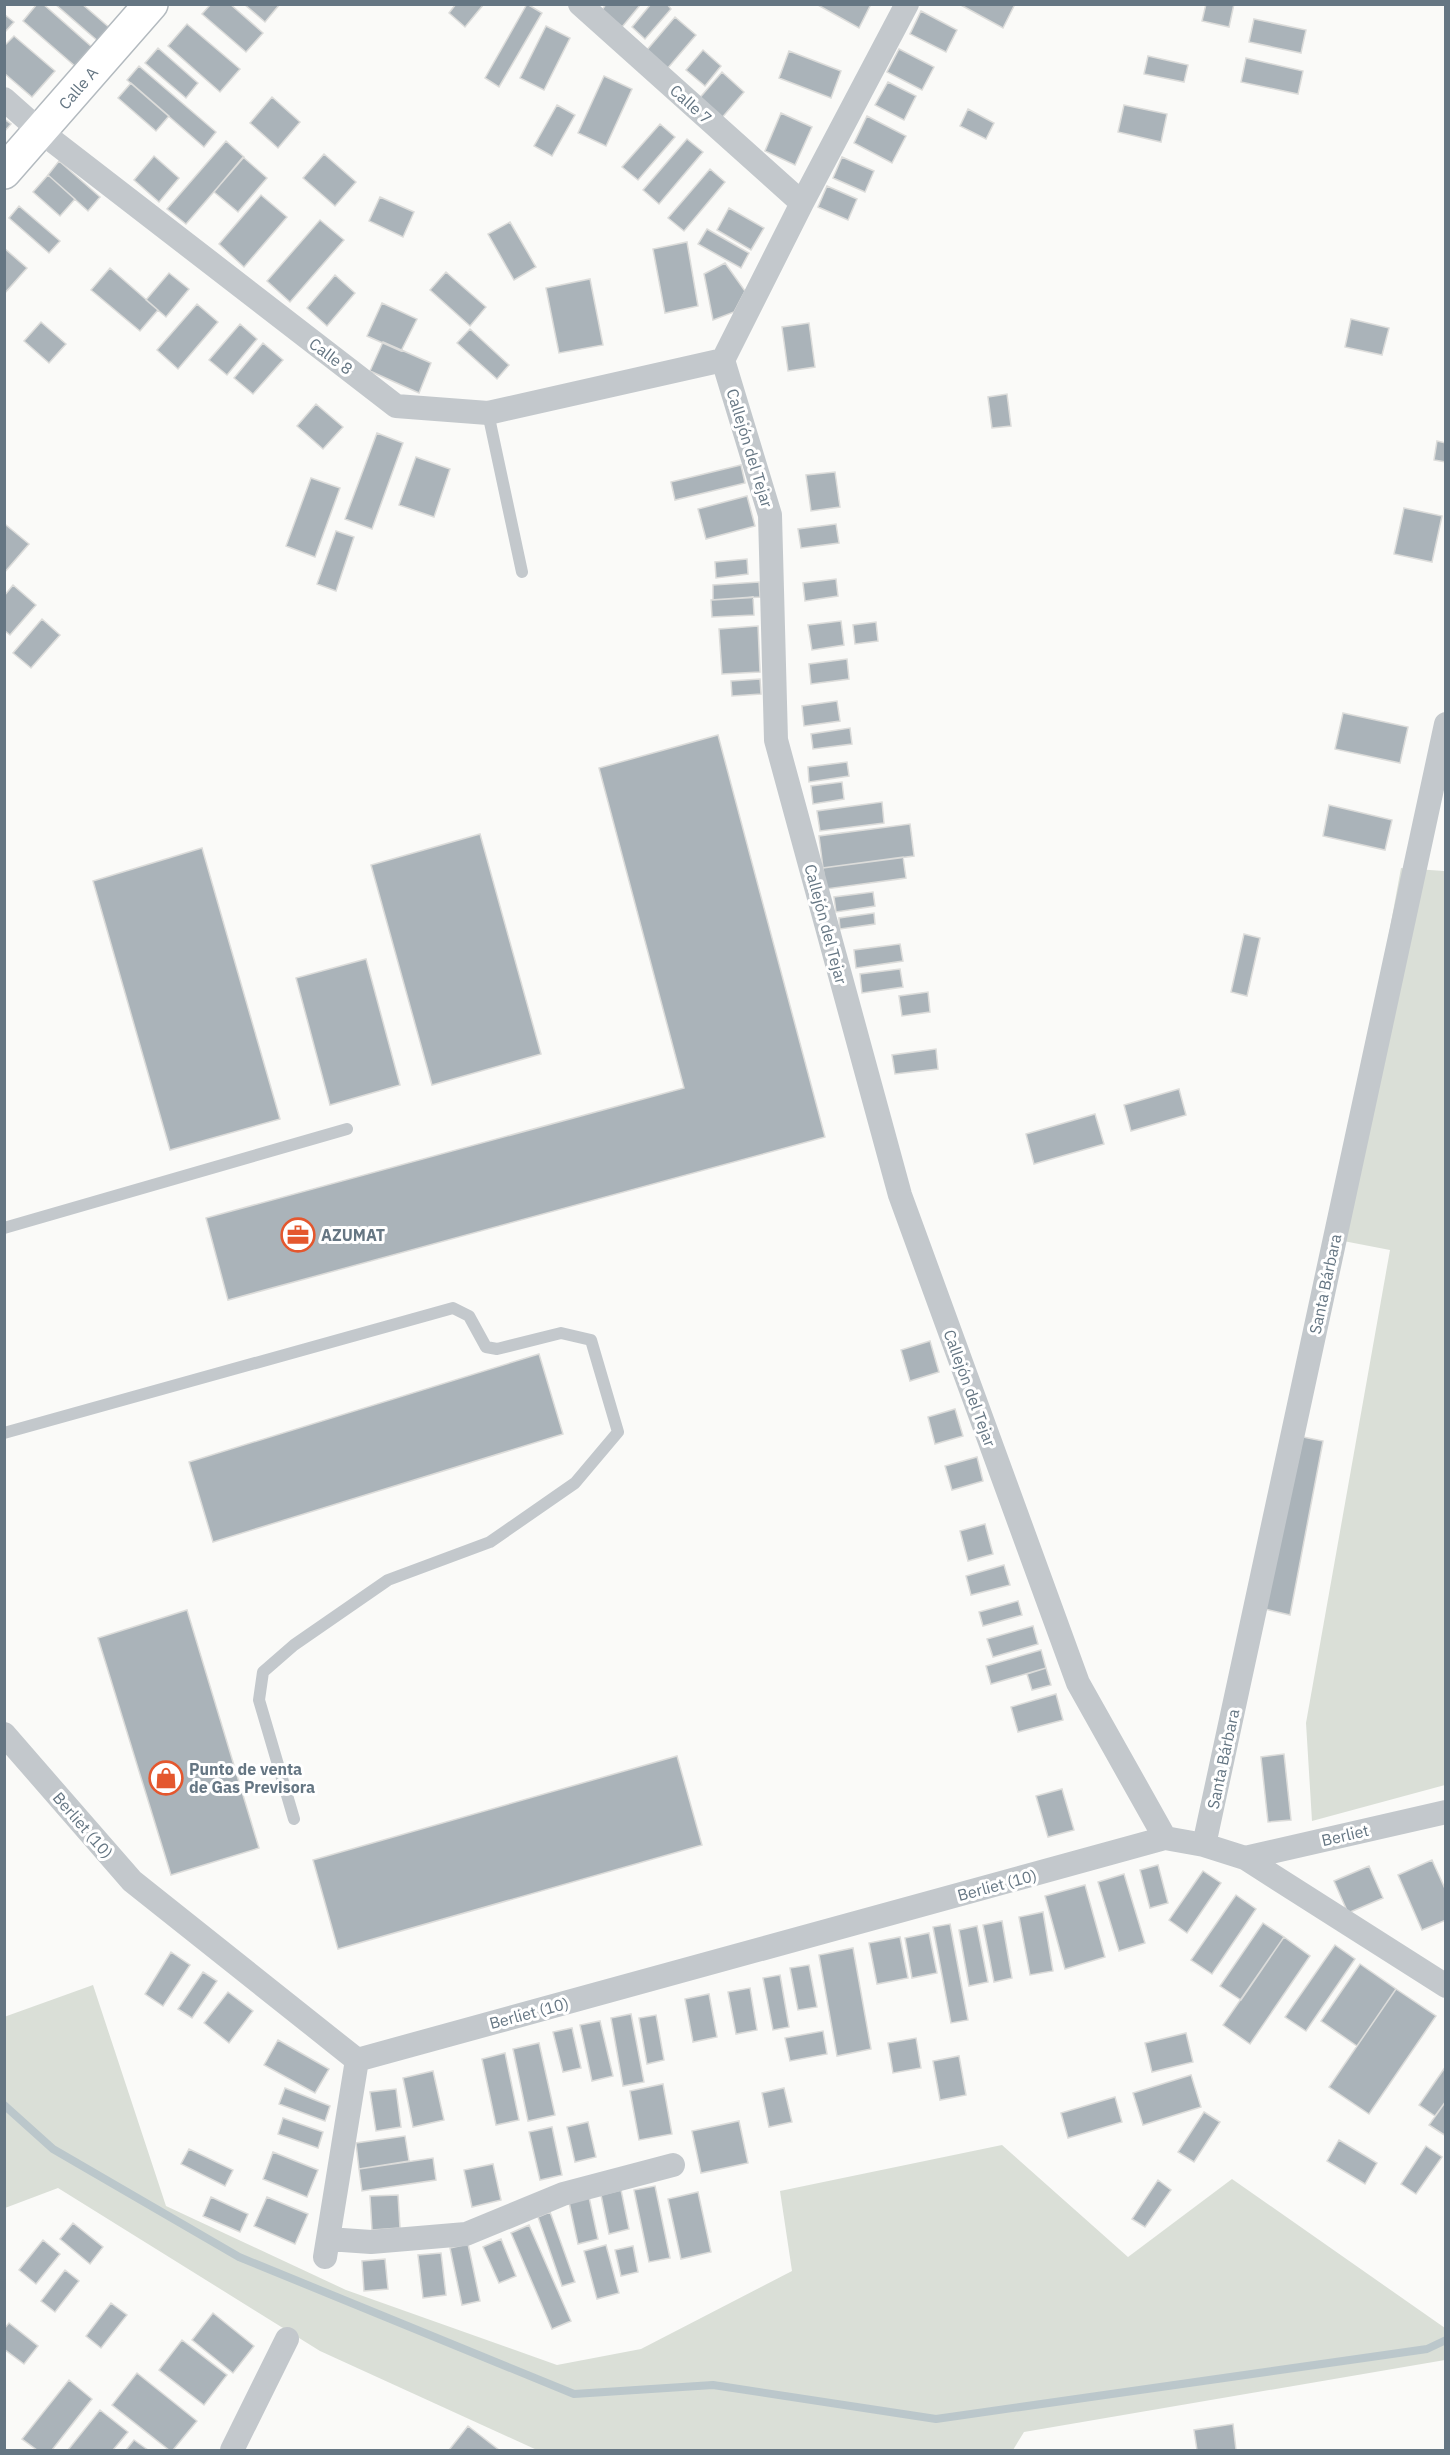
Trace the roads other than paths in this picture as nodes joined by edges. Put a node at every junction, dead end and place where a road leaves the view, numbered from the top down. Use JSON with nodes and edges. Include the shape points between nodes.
{"nodes":[{"id":1,"x":151,"y":4,"type":"edge"},
{"id":2,"x":580,"y":4,"type":"edge"},
{"id":3,"x":907,"y":4,"type":"edge"},
{"id":4,"x":4,"y":99,"type":"edge"},
{"id":5,"x":40,"y":131,"type":"junction"},
{"id":6,"x":4,"y":172,"type":"edge"},
{"id":7,"x":802,"y":203,"type":"junction"},
{"id":8,"x":723,"y":360,"type":"junction"},
{"id":9,"x":488,"y":413,"type":"junction"},
{"id":10,"x":522,"y":572,"type":"dead end"},
{"id":11,"x":1446,"y":724,"type":"edge"},
{"id":12,"x":347,"y":1129,"type":"dead end"},
{"id":13,"x":4,"y":1228,"type":"edge"},
{"id":14,"x":4,"y":1433,"type":"edge"},
{"id":15,"x":4,"y":1734,"type":"edge"},
{"id":16,"x":1446,"y":1812,"type":"edge"},
{"id":17,"x":294,"y":1819,"type":"dead end"},
{"id":18,"x":1165,"y":1838,"type":"junction"},
{"id":19,"x":1204,"y":1845,"type":"junction"},
{"id":20,"x":1245,"y":1858,"type":"junction"},
{"id":21,"x":1446,"y":1986,"type":"edge"},
{"id":22,"x":357,"y":2060,"type":"junction"},
{"id":23,"x":673,"y":2165,"type":"dead end"},
{"id":24,"x":286,"y":2339,"type":"dead end"},
{"id":25,"x":232,"y":2451,"type":"edge"}],
"edges":[{"from":1,"to":5,"type":"street","name":"Calle A"},
{"from":2,"to":7,"type":"street","name":"Calle 7"},
{"from":3,"to":7,"type":"street"},
{"from":4,"to":5,"type":"street","name":"Calle 8"},
{"from":5,"to":6,"type":"street","name":"Calle A"},
{"from":5,"to":9,"type":"street","name":"Calle 8","via":[[396,406]]},
{"from":7,"to":8,"type":"street"},
{"from":8,"to":9,"type":"street","name":"Calle 8"},
{"from":8,"to":18,"type":"street","name":"Callejón del Tejar","via":[[770,515],[776,740],[900,1195],[1078,1683]]},
{"from":9,"to":10,"type":"lane"},
{"from":11,"to":19,"type":"street","name":"Santa Bárbara"},
{"from":12,"to":13,"type":"lane"},
{"from":14,"to":17,"type":"lane","via":[[453,1308],[470,1316],[486,1347],[497,1349],[561,1332],[591,1340],[618,1432],[576,1483],[490,1542],[388,1580],[294,1645],[263,1672],[259,1700]]},
{"from":15,"to":22,"type":"street","name":"Berliet (10)","via":[[132,1881]]},
{"from":16,"to":20,"type":"street","name":"Berliet"},
{"from":18,"to":19,"type":"street"},
{"from":18,"to":22,"type":"street","name":"Berliet (10)"},
{"from":19,"to":20,"type":"street"},
{"from":20,"to":21,"type":"street"},
{"from":22,"to":23,"type":"street","via":[[327,2248],[466,2234],[563,2194]]},
{"from":24,"to":25,"type":"street"}]}
